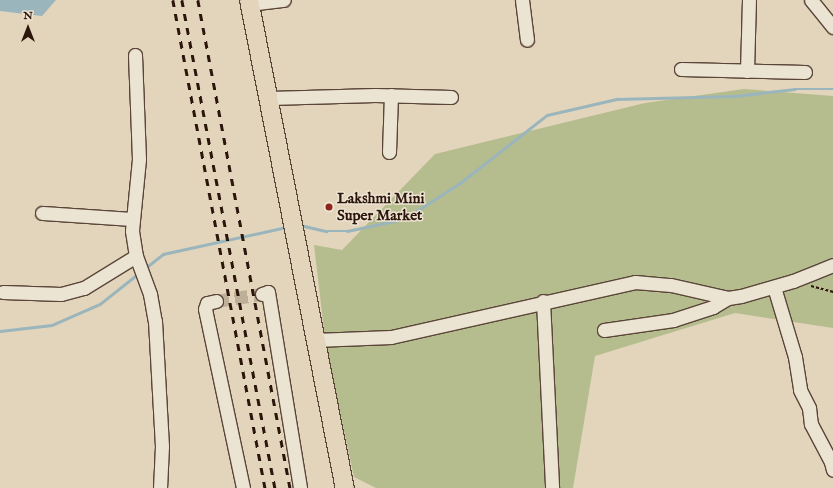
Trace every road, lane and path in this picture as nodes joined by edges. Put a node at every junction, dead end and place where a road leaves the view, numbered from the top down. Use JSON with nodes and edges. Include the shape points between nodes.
{"nodes":[{"id":1,"x":284,"y":0,"type":"edge"},
{"id":2,"x":522,"y":0,"type":"edge"},
{"id":3,"x":749,"y":0,"type":"edge"},
{"id":4,"x":814,"y":1,"type":"edge"},
{"id":5,"x":249,"y":2,"type":"edge"},
{"id":6,"x":833,"y":27,"type":"edge"},
{"id":7,"x":527,"y":40,"type":"dead end"},
{"id":8,"x":135,"y":54,"type":"dead end"},
{"id":9,"x":681,"y":69,"type":"dead end"},
{"id":10,"x":747,"y":71,"type":"junction"},
{"id":11,"x":805,"y":72,"type":"dead end"},
{"id":12,"x":391,"y":95,"type":"junction"},
{"id":13,"x":451,"y":97,"type":"dead end"},
{"id":14,"x":268,"y":98,"type":"junction"},
{"id":15,"x":389,"y":152,"type":"dead end"},
{"id":16,"x":42,"y":213,"type":"dead end"},
{"id":17,"x":133,"y":219,"type":"junction"},
{"id":18,"x":137,"y":260,"type":"junction"},
{"id":19,"x":833,"y":266,"type":"edge"},
{"id":20,"x":794,"y":281,"type":"junction"},
{"id":21,"x":774,"y":288,"type":"junction"},
{"id":22,"x":3,"y":292,"type":"dead end"},
{"id":23,"x":833,"y":292,"type":"edge"},
{"id":24,"x":262,"y":294,"type":"dead end"},
{"id":25,"x":728,"y":298,"type":"junction"},
{"id":26,"x":216,"y":301,"type":"tunnel mouth"},
{"id":27,"x":543,"y":301,"type":"junction"},
{"id":28,"x":604,"y":330,"type":"dead end"},
{"id":29,"x":315,"y":340,"type":"junction"},
{"id":30,"x":833,"y":470,"type":"edge"},
{"id":31,"x":160,"y":488,"type":"edge"},
{"id":32,"x":243,"y":488,"type":"edge"},
{"id":33,"x":300,"y":488,"type":"edge"},
{"id":34,"x":345,"y":488,"type":"edge"},
{"id":35,"x":552,"y":488,"type":"edge"}],
"edges":[{"from":1,"to":5,"type":"street"},
{"from":2,"to":7,"type":"street"},
{"from":3,"to":10,"type":"street"},
{"from":4,"to":6,"type":"street"},
{"from":5,"to":14,"type":"highway"},
{"from":8,"to":17,"type":"street","via":[[139,121]]},
{"from":9,"to":10,"type":"street"},
{"from":10,"to":11,"type":"street"},
{"from":12,"to":13,"type":"street"},
{"from":12,"to":14,"type":"street"},
{"from":12,"to":15,"type":"street"},
{"from":14,"to":29,"type":"highway"},
{"from":16,"to":17,"type":"street"},
{"from":17,"to":18,"type":"street"},
{"from":18,"to":22,"type":"street","via":[[84,288],[61,294]]},
{"from":18,"to":31,"type":"street","via":[[150,294],[155,321],[162,446]]},
{"from":19,"to":20,"type":"street"},
{"from":20,"to":21,"type":"street"},
{"from":20,"to":23,"type":"path"},
{"from":21,"to":25,"type":"street"},
{"from":21,"to":30,"type":"street","via":[[795,357],[800,390],[809,408],[811,424]]},
{"from":24,"to":33,"type":"street","via":[[268,292]]},
{"from":25,"to":27,"type":"street","via":[[671,285],[635,282]]},
{"from":25,"to":28,"type":"street","via":[[713,307],[674,320]]},
{"from":26,"to":32,"type":"street","via":[[207,303],[205,309]]},
{"from":27,"to":29,"type":"street","via":[[391,337]]},
{"from":27,"to":35,"type":"street"},
{"from":29,"to":34,"type":"highway"}]}
